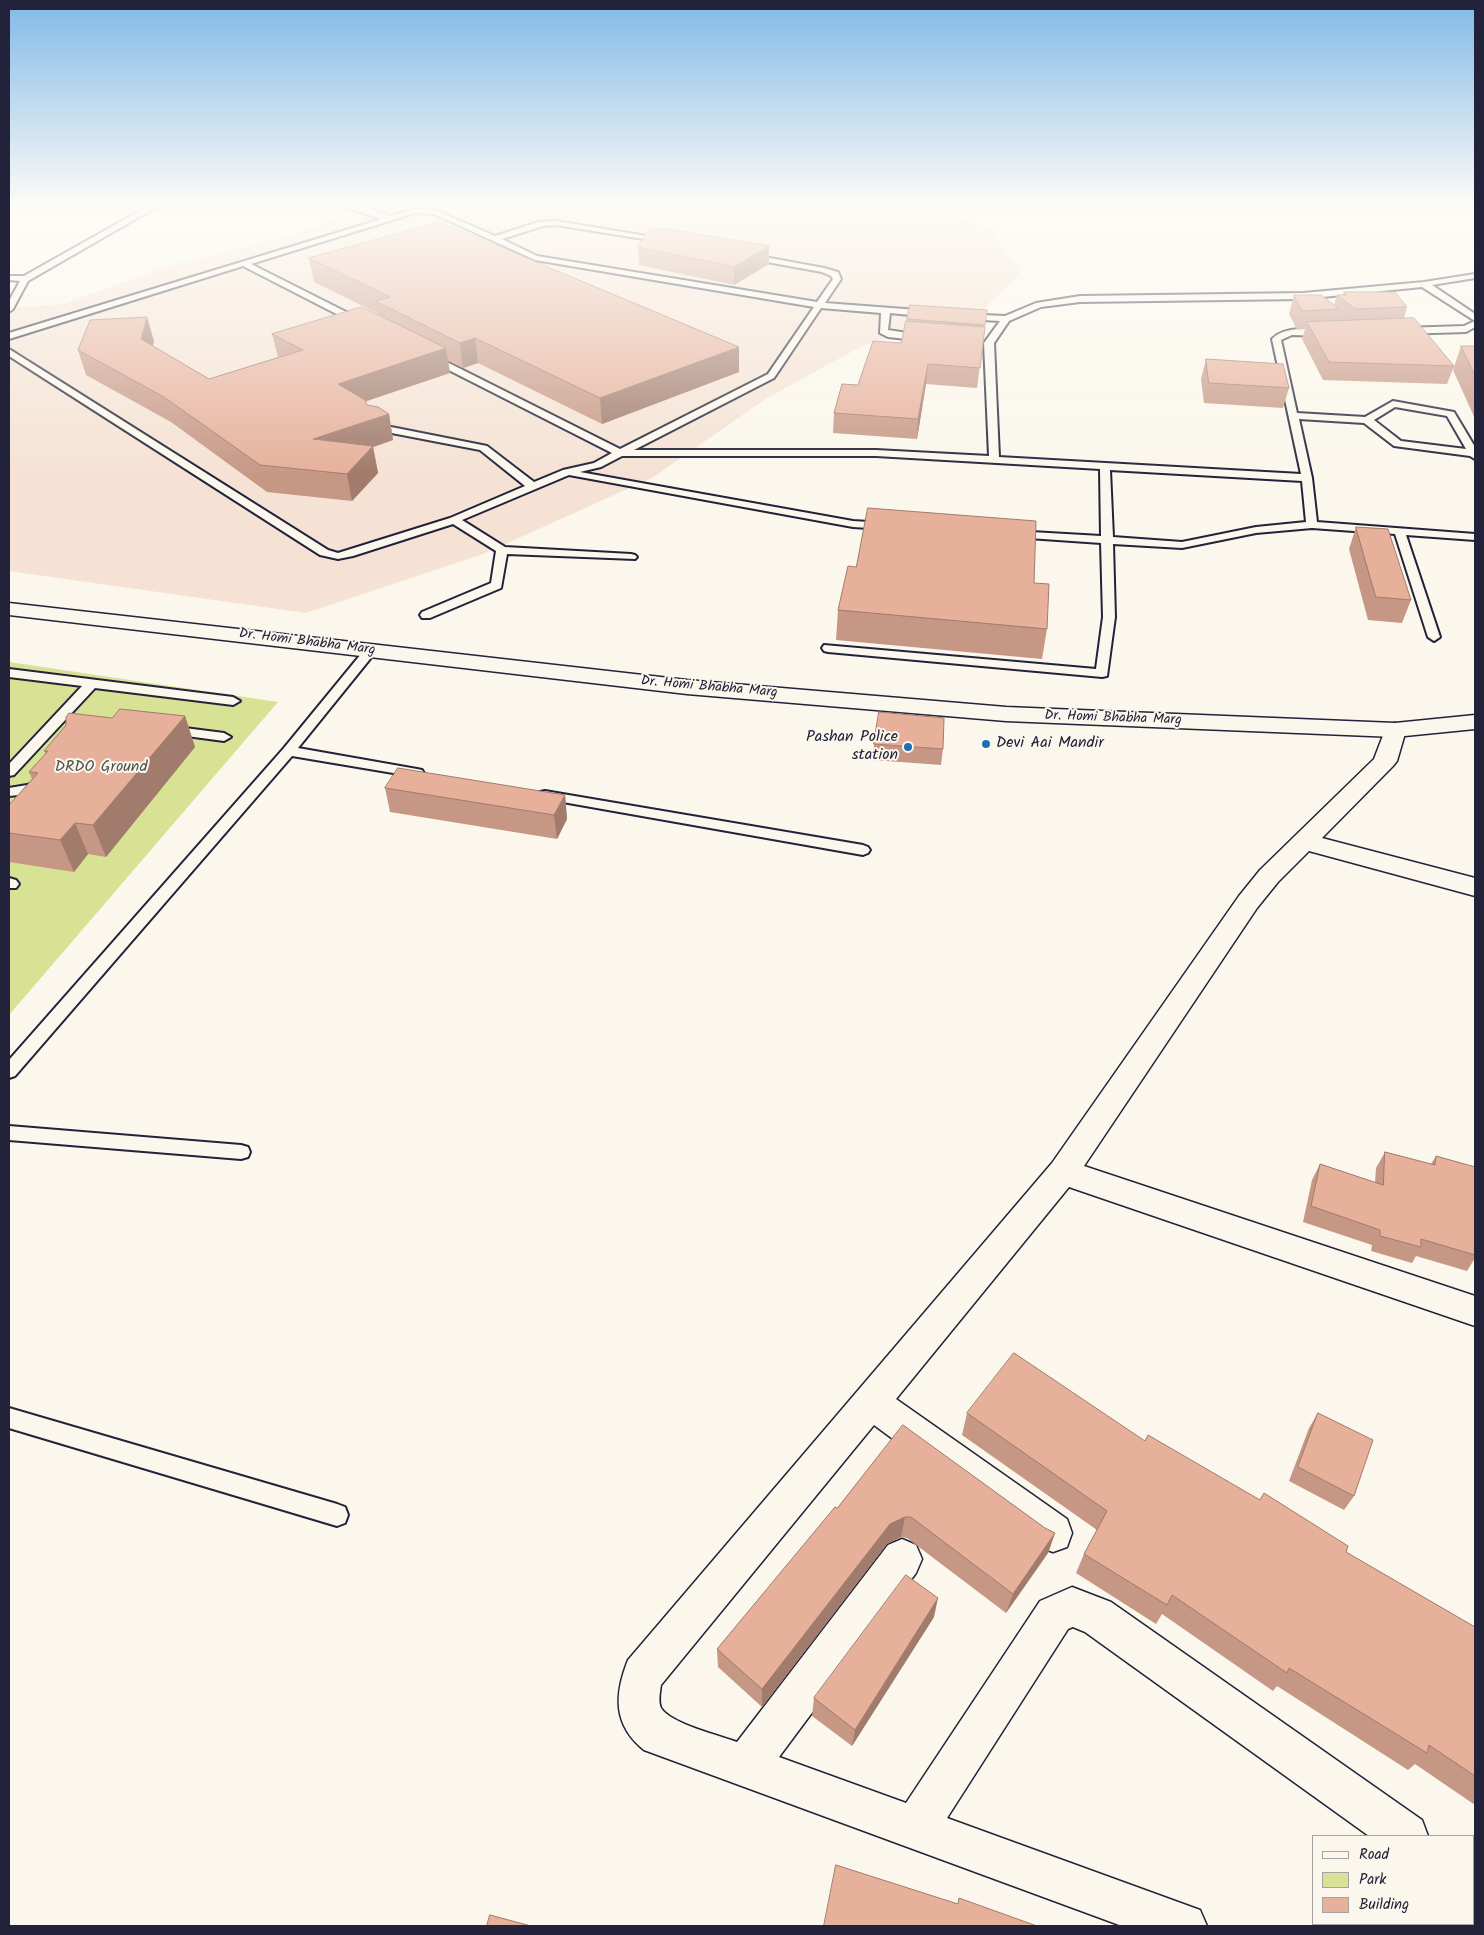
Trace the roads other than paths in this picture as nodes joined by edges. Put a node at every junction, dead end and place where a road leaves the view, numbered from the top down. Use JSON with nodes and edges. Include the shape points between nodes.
{"nodes":[{"id":1,"x":16,"y":295,"type":"edge"},
{"id":2,"x":139,"y":295,"type":"edge"},
{"id":3,"x":307,"y":295,"type":"edge"},
{"id":4,"x":760,"y":295,"type":"edge"},
{"id":5,"x":826,"y":295,"type":"edge"},
{"id":6,"x":1336,"y":295,"type":"edge"},
{"id":7,"x":1441,"y":295,"type":"edge"},
{"id":8,"x":819,"y":305,"type":"junction"},
{"id":9,"x":9,"y":309,"type":"edge"},
{"id":10,"x":886,"y":310,"type":"junction"},
{"id":11,"x":1475,"y":318,"type":"edge"},
{"id":12,"x":1006,"y":320,"type":"junction"},
{"id":13,"x":1475,"y":324,"type":"edge"},
{"id":14,"x":374,"y":329,"type":"edge"},
{"id":15,"x":1396,"y":331,"type":"edge"},
{"id":16,"x":1337,"y":333,"type":"edge"},
{"id":17,"x":9,"y":336,"type":"edge"},
{"id":18,"x":934,"y":339,"type":"edge"},
{"id":19,"x":418,"y":351,"type":"edge"},
{"id":20,"x":9,"y":352,"type":"edge"},
{"id":21,"x":1293,"y":416,"type":"junction"},
{"id":22,"x":1368,"y":420,"type":"junction"},
{"id":23,"x":376,"y":427,"type":"edge"},
{"id":24,"x":620,"y":453,"type":"junction"},
{"id":25,"x":1474,"y":454,"type":"edge"},
{"id":26,"x":994,"y":460,"type":"junction"},
{"id":27,"x":1106,"y":466,"type":"junction"},
{"id":28,"x":567,"y":472,"type":"junction"},
{"id":29,"x":1307,"y":478,"type":"junction"},
{"id":30,"x":533,"y":487,"type":"junction"},
{"id":31,"x":454,"y":520,"type":"junction"},
{"id":32,"x":1312,"y":525,"type":"junction"},
{"id":33,"x":893,"y":526,"type":"edge"},
{"id":34,"x":1399,"y":531,"type":"junction"},
{"id":35,"x":1001,"y":533,"type":"edge"},
{"id":36,"x":1475,"y":537,"type":"edge"},
{"id":37,"x":1108,"y":540,"type":"junction"},
{"id":38,"x":502,"y":550,"type":"junction"},
{"id":39,"x":631,"y":557,"type":"dead end"},
{"id":40,"x":9,"y":609,"type":"edge"},
{"id":41,"x":426,"y":615,"type":"dead end"},
{"id":42,"x":1434,"y":637,"type":"dead end"},
{"id":43,"x":828,"y":648,"type":"dead end"},
{"id":44,"x":370,"y":651,"type":"junction"},
{"id":45,"x":9,"y":673,"type":"edge"},
{"id":46,"x":92,"y":683,"type":"junction"},
{"id":47,"x":233,"y":702,"type":"dead end"},
{"id":48,"x":82,"y":718,"type":"edge"},
{"id":49,"x":1475,"y":722,"type":"edge"},
{"id":50,"x":60,"y":724,"type":"junction"},
{"id":51,"x":158,"y":728,"type":"edge"},
{"id":52,"x":1404,"y":730,"type":"junction"},
{"id":53,"x":1475,"y":734,"type":"edge"},
{"id":54,"x":224,"y":737,"type":"dead end"},
{"id":55,"x":289,"y":751,"type":"junction"},
{"id":56,"x":9,"y":772,"type":"edge"},
{"id":57,"x":52,"y":775,"type":"edge"},
{"id":58,"x":435,"y":776,"type":"edge"},
{"id":59,"x":9,"y":792,"type":"edge"},
{"id":60,"x":532,"y":793,"type":"edge"},
{"id":61,"x":1304,"y":841,"type":"junction"},
{"id":62,"x":863,"y":850,"type":"dead end"},
{"id":63,"x":1475,"y":887,"type":"edge"},
{"id":64,"x":9,"y":1071,"type":"edge"},
{"id":65,"x":9,"y":1133,"type":"edge"},
{"id":66,"x":241,"y":1152,"type":"dead end"},
{"id":67,"x":1063,"y":1172,"type":"junction"},
{"id":68,"x":1475,"y":1311,"type":"edge"},
{"id":69,"x":871,"y":1402,"type":"junction"},
{"id":70,"x":9,"y":1418,"type":"edge"},
{"id":71,"x":337,"y":1515,"type":"dead end"},
{"id":72,"x":1053,"y":1533,"type":"edge"},
{"id":73,"x":902,"y":1559,"type":"dead end"},
{"id":74,"x":746,"y":1766,"type":"junction"},
{"id":75,"x":915,"y":1828,"type":"junction"},
{"id":76,"x":1405,"y":1835,"type":"edge"},
{"id":77,"x":1184,"y":1926,"type":"edge"}],
"edges":[{"from":1,"to":9,"type":"lane"},
{"from":2,"to":17,"type":"lane"},
{"from":3,"to":14,"type":"lane"},
{"from":4,"to":8,"type":"lane"},
{"from":5,"to":8,"type":"lane"},
{"from":6,"to":12,"type":"lane","via":[[1307,299],[1080,299],[1039,305]]},
{"from":7,"to":11,"type":"lane"},
{"from":8,"to":10,"type":"lane"},
{"from":8,"to":24,"type":"lane","via":[[771,376]]},
{"from":10,"to":12,"type":"lane"},
{"from":10,"to":18,"type":"lane","via":[[883,331]]},
{"from":12,"to":26,"type":"lane","via":[[984,343]]},
{"from":13,"to":15,"type":"lane","via":[[1466,329]]},
{"from":16,"to":21,"type":"lane","via":[[1289,334],[1276,339]]},
{"from":19,"to":24,"type":"lane"},
{"from":20,"to":31,"type":"lane","via":[[324,553],[352,554]]},
{"from":21,"to":22,"type":"lane"},
{"from":21,"to":29,"type":"lane"},
{"from":22,"to":25,"type":"lane","via":[[1398,444]]},
{"from":22,"to":25,"type":"lane","via":[[1393,404],[1451,414]]},
{"from":23,"to":30,"type":"lane","via":[[483,448]]},
{"from":24,"to":26,"type":"lane","via":[[876,453]]},
{"from":24,"to":28,"type":"lane","via":[[597,465]]},
{"from":26,"to":27,"type":"lane"},
{"from":27,"to":29,"type":"lane"},
{"from":27,"to":37,"type":"lane"},
{"from":28,"to":30,"type":"lane"},
{"from":28,"to":33,"type":"lane","via":[[853,524]]},
{"from":29,"to":32,"type":"lane"},
{"from":30,"to":31,"type":"lane"},
{"from":31,"to":38,"type":"lane"},
{"from":32,"to":34,"type":"lane"},
{"from":32,"to":37,"type":"lane","via":[[1256,530],[1182,545]]},
{"from":34,"to":36,"type":"lane"},
{"from":34,"to":42,"type":"lane"},
{"from":35,"to":37,"type":"lane"},
{"from":37,"to":43,"type":"lane","via":[[1110,617],[1102,673]]},
{"from":38,"to":39,"type":"lane"},
{"from":38,"to":41,"type":"lane","via":[[498,585]]},
{"from":40,"to":44,"type":"street","name":"Dr. Homi Bhabha Marg"},
{"from":44,"to":52,"type":"street","name":"Dr. Homi Bhabha Marg","via":[[687,687],[1006,714]]},
{"from":44,"to":55,"type":"lane"},
{"from":45,"to":46,"type":"lane"},
{"from":46,"to":47,"type":"lane"},
{"from":46,"to":50,"type":"lane"},
{"from":48,"to":50,"type":"lane"},
{"from":49,"to":52,"type":"street","name":"Dr. Homi Bhabha Marg"},
{"from":50,"to":56,"type":"lane"},
{"from":51,"to":54,"type":"lane"},
{"from":52,"to":53,"type":"street","name":"Dr. Homi Bhabha Marg"},
{"from":52,"to":61,"type":"street","via":[[1384,761]]},
{"from":55,"to":58,"type":"lane"},
{"from":55,"to":64,"type":"lane"},
{"from":57,"to":59,"type":"lane","via":[[46,782],[30,789]]},
{"from":60,"to":62,"type":"lane"},
{"from":61,"to":63,"type":"street"},
{"from":61,"to":67,"type":"street","via":[[1248,902]]},
{"from":65,"to":66,"type":"lane"},
{"from":67,"to":68,"type":"street"},
{"from":67,"to":69,"type":"street"},
{"from":69,"to":72,"type":"street"},
{"from":69,"to":74,"type":"street","via":[[643,1676],[638,1696],[640,1714],[647,1726],[659,1736]]},
{"from":70,"to":71,"type":"lane"},
{"from":73,"to":74,"type":"street"},
{"from":74,"to":75,"type":"street"},
{"from":75,"to":76,"type":"street","via":[[1054,1615],[1072,1607],[1097,1616]]},
{"from":75,"to":77,"type":"street"}]}
